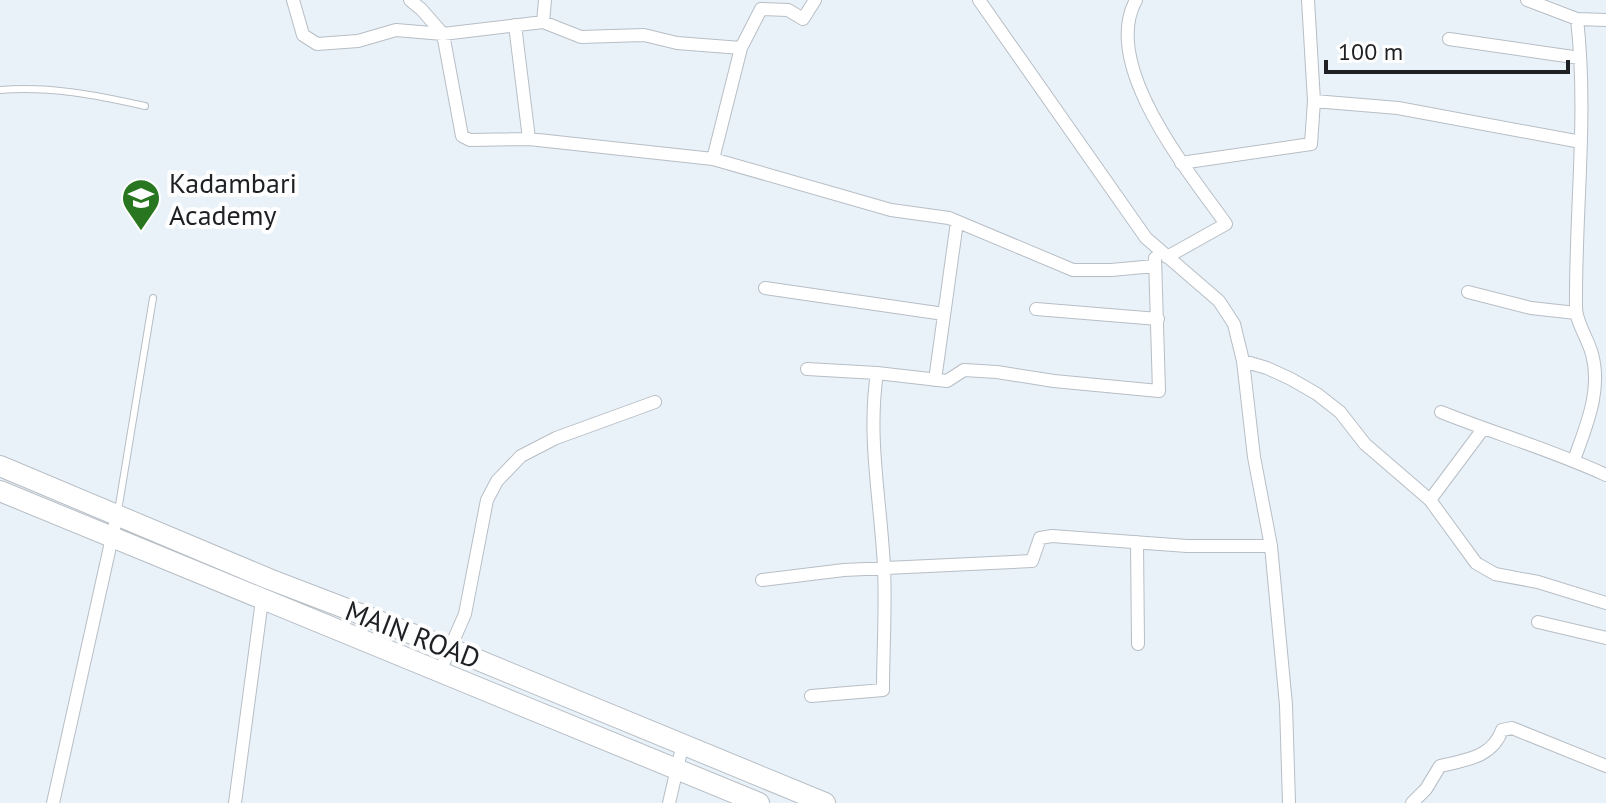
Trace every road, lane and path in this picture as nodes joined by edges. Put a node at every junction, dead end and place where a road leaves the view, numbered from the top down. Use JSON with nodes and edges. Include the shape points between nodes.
{"nodes":[{"id":1,"x":293,"y":0,"type":"edge"},
{"id":2,"x":410,"y":0,"type":"edge"},
{"id":3,"x":545,"y":0,"type":"edge"},
{"id":4,"x":815,"y":0,"type":"edge"},
{"id":5,"x":979,"y":0,"type":"edge"},
{"id":6,"x":1136,"y":0,"type":"edge"},
{"id":7,"x":1308,"y":0,"type":"edge"},
{"id":8,"x":1527,"y":0,"type":"edge"},
{"id":9,"x":1577,"y":19,"type":"junction"},
{"id":10,"x":1606,"y":20,"type":"edge"},
{"id":11,"x":543,"y":22,"type":"junction"},
{"id":12,"x":515,"y":25,"type":"junction"},
{"id":13,"x":443,"y":34,"type":"junction"},
{"id":14,"x":1449,"y":39,"type":"dead end"},
{"id":15,"x":741,"y":48,"type":"junction"},
{"id":16,"x":1580,"y":58,"type":"junction"},
{"id":17,"x":0,"y":90,"type":"edge"},
{"id":18,"x":1314,"y":101,"type":"junction"},
{"id":19,"x":145,"y":106,"type":"dead end"},
{"id":20,"x":529,"y":139,"type":"junction"},
{"id":21,"x":1581,"y":142,"type":"junction"},
{"id":22,"x":713,"y":159,"type":"junction"},
{"id":23,"x":1181,"y":163,"type":"junction"},
{"id":24,"x":957,"y":222,"type":"junction"},
{"id":25,"x":1155,"y":247,"type":"junction"},
{"id":26,"x":1167,"y":257,"type":"junction"},
{"id":27,"x":1155,"y":266,"type":"junction"},
{"id":28,"x":765,"y":288,"type":"dead end"},
{"id":29,"x":1468,"y":292,"type":"dead end"},
{"id":30,"x":153,"y":298,"type":"dead end"},
{"id":31,"x":1036,"y":309,"type":"dead end"},
{"id":32,"x":1576,"y":313,"type":"junction"},
{"id":33,"x":944,"y":314,"type":"junction"},
{"id":34,"x":1158,"y":319,"type":"junction"},
{"id":35,"x":1243,"y":361,"type":"junction"},
{"id":36,"x":807,"y":369,"type":"dead end"},
{"id":37,"x":877,"y":373,"type":"junction"},
{"id":38,"x":935,"y":380,"type":"junction"},
{"id":39,"x":655,"y":402,"type":"dead end"},
{"id":40,"x":1441,"y":412,"type":"dead end"},
{"id":41,"x":1483,"y":429,"type":"junction"},
{"id":42,"x":1574,"y":460,"type":"junction"},
{"id":43,"x":0,"y":466,"type":"edge"},
{"id":44,"x":1606,"y":475,"type":"edge"},
{"id":45,"x":0,"y":491,"type":"edge"},
{"id":46,"x":1430,"y":500,"type":"junction"},
{"id":47,"x":117,"y":515,"type":"junction"},
{"id":48,"x":112,"y":536,"type":"junction"},
{"id":49,"x":1137,"y":542,"type":"junction"},
{"id":50,"x":1271,"y":546,"type":"junction"},
{"id":51,"x":884,"y":568,"type":"junction"},
{"id":52,"x":762,"y":580,"type":"dead end"},
{"id":53,"x":262,"y":600,"type":"junction"},
{"id":54,"x":1606,"y":603,"type":"edge"},
{"id":55,"x":1538,"y":622,"type":"dead end"},
{"id":56,"x":1606,"y":638,"type":"edge"},
{"id":57,"x":1138,"y":644,"type":"dead end"},
{"id":58,"x":449,"y":648,"type":"junction"},
{"id":59,"x":440,"y":671,"type":"junction"},
{"id":60,"x":811,"y":696,"type":"dead end"},
{"id":61,"x":683,"y":743,"type":"junction"},
{"id":62,"x":1606,"y":766,"type":"edge"},
{"id":63,"x":676,"y":770,"type":"junction"},
{"id":64,"x":53,"y":803,"type":"edge"},
{"id":65,"x":235,"y":803,"type":"edge"},
{"id":66,"x":669,"y":803,"type":"edge"},
{"id":67,"x":759,"y":803,"type":"edge"},
{"id":68,"x":825,"y":803,"type":"edge"},
{"id":69,"x":1289,"y":803,"type":"edge"},
{"id":70,"x":1412,"y":803,"type":"edge"}],
"edges":[{"from":1,"to":13,"type":"street","via":[[303,35],[317,44],[358,41],[396,30]]},
{"from":2,"to":13,"type":"street"},
{"from":3,"to":11,"type":"street"},
{"from":4,"to":15,"type":"street","via":[[803,19],[788,10],[761,9]]},
{"from":5,"to":25,"type":"street"},
{"from":6,"to":23,"type":"street","via":[[1126,36],[1142,95]]},
{"from":7,"to":18,"type":"street"},
{"from":8,"to":9,"type":"street"},
{"from":9,"to":10,"type":"street"},
{"from":9,"to":16,"type":"street"},
{"from":11,"to":12,"type":"street"},
{"from":11,"to":15,"type":"street","via":[[581,37],[644,35]]},
{"from":12,"to":13,"type":"street"},
{"from":12,"to":20,"type":"street"},
{"from":13,"to":20,"type":"street","via":[[462,136]]},
{"from":14,"to":16,"type":"street"},
{"from":15,"to":22,"type":"street"},
{"from":16,"to":21,"type":"street"},
{"from":17,"to":19,"type":"lane","via":[[33,87]]},
{"from":18,"to":21,"type":"street","via":[[1398,108]]},
{"from":18,"to":23,"type":"street","via":[[1311,144]]},
{"from":20,"to":22,"type":"street"},
{"from":21,"to":32,"type":"street"},
{"from":22,"to":24,"type":"street","via":[[862,203]]},
{"from":23,"to":26,"type":"street","via":[[1226,224]]},
{"from":24,"to":27,"type":"street","via":[[1073,270]]},
{"from":24,"to":33,"type":"street"},
{"from":25,"to":26,"type":"street"},
{"from":25,"to":27,"type":"street"},
{"from":26,"to":35,"type":"street","via":[[1219,301],[1234,324]]},
{"from":27,"to":34,"type":"street"},
{"from":28,"to":33,"type":"street"},
{"from":29,"to":32,"type":"street"},
{"from":30,"to":47,"type":"lane"},
{"from":31,"to":34,"type":"street"},
{"from":32,"to":42,"type":"street","via":[[1596,368],[1596,388]]},
{"from":33,"to":38,"type":"street"},
{"from":34,"to":38,"type":"street","via":[[1159,391],[964,370],[947,381]]},
{"from":35,"to":46,"type":"street","via":[[1317,394]]},
{"from":35,"to":50,"type":"street"},
{"from":36,"to":37,"type":"street"},
{"from":37,"to":38,"type":"street"},
{"from":37,"to":51,"type":"street","via":[[874,469]]},
{"from":39,"to":58,"type":"street","via":[[556,438],[521,456],[497,481],[487,500],[465,614]]},
{"from":40,"to":41,"type":"street"},
{"from":41,"to":42,"type":"street"},
{"from":41,"to":46,"type":"street"},
{"from":42,"to":44,"type":"street"},
{"from":43,"to":47,"type":"main road","name":"MAIN ROAD"},
{"from":45,"to":48,"type":"main road","name":"MAIN ROAD"},
{"from":46,"to":54,"type":"street","via":[[1484,569]]},
{"from":47,"to":48,"type":"street"},
{"from":47,"to":58,"type":"main road","name":"MAIN ROAD"},
{"from":48,"to":53,"type":"main road","name":"MAIN ROAD"},
{"from":48,"to":64,"type":"street"},
{"from":49,"to":50,"type":"street"},
{"from":49,"to":51,"type":"street","via":[[1052,536],[1040,538],[1032,561]]},
{"from":49,"to":57,"type":"street"},
{"from":50,"to":69,"type":"street"},
{"from":51,"to":52,"type":"street"},
{"from":51,"to":60,"type":"street","via":[[883,690]]},
{"from":53,"to":59,"type":"main road","name":"MAIN ROAD"},
{"from":53,"to":65,"type":"street"},
{"from":55,"to":56,"type":"street"},
{"from":58,"to":59,"type":"street"},
{"from":58,"to":61,"type":"main road","name":"MAIN ROAD"},
{"from":59,"to":63,"type":"main road","name":"MAIN ROAD"},
{"from":61,"to":63,"type":"street"},
{"from":61,"to":68,"type":"main road","name":"MAIN ROAD"},
{"from":62,"to":70,"type":"street","via":[[1512,728],[1502,730],[1487,752],[1440,766]]},
{"from":63,"to":66,"type":"street"},
{"from":63,"to":67,"type":"main road","name":"MAIN ROAD"}]}
